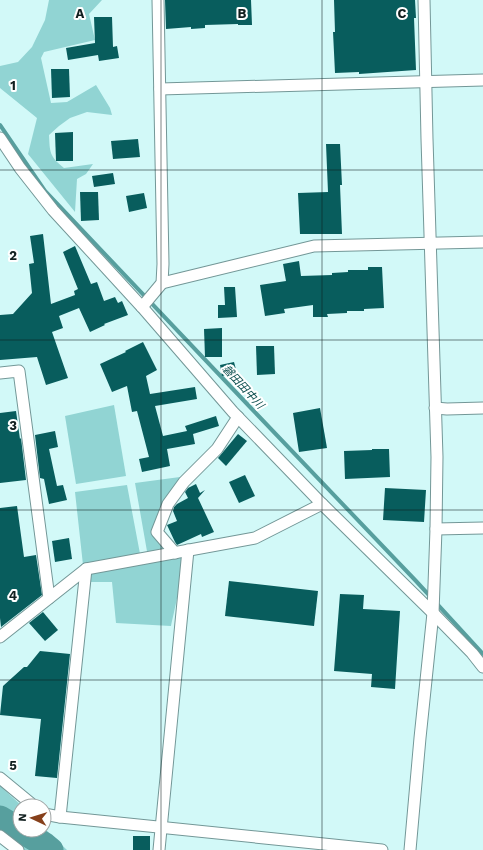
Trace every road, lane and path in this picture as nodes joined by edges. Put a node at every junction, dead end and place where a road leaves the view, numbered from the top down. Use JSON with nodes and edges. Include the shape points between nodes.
{"nodes":[{"id":1,"x":158,"y":0,"type":"edge"},
{"id":2,"x":424,"y":0,"type":"edge"},
{"id":3,"x":483,"y":80,"type":"edge"},
{"id":4,"x":426,"y":82,"type":"junction"},
{"id":5,"x":160,"y":89,"type":"junction"},
{"id":6,"x":0,"y":138,"type":"edge"},
{"id":7,"x":483,"y":242,"type":"edge"},
{"id":8,"x":430,"y":243,"type":"junction"},
{"id":9,"x":162,"y":283,"type":"junction"},
{"id":10,"x":142,"y":307,"type":"junction"},
{"id":11,"x":0,"y":373,"type":"edge"},
{"id":12,"x":435,"y":408,"type":"junction"},
{"id":13,"x":483,"y":408,"type":"edge"},
{"id":14,"x":238,"y":417,"type":"junction"},
{"id":15,"x":322,"y":504,"type":"junction"},
{"id":16,"x":483,"y":528,"type":"edge"},
{"id":17,"x":436,"y":529,"type":"junction"},
{"id":18,"x":188,"y":550,"type":"junction"},
{"id":19,"x":175,"y":553,"type":"junction"},
{"id":20,"x":86,"y":569,"type":"junction"},
{"id":21,"x":49,"y":598,"type":"junction"},
{"id":22,"x":433,"y":613,"type":"junction"},
{"id":23,"x":0,"y":637,"type":"edge"},
{"id":24,"x":483,"y":667,"type":"edge"},
{"id":25,"x":0,"y":778,"type":"edge"},
{"id":26,"x":24,"y":798,"type":"edge"},
{"id":27,"x":52,"y":816,"type":"edge"},
{"id":28,"x":60,"y":817,"type":"junction"},
{"id":29,"x":161,"y":827,"type":"junction"},
{"id":30,"x":0,"y":836,"type":"edge"},
{"id":31,"x":18,"y":850,"type":"edge"},
{"id":32,"x":159,"y":850,"type":"edge"},
{"id":33,"x":382,"y":850,"type":"edge"},
{"id":34,"x":410,"y":850,"type":"edge"}],
"edges":[{"from":1,"to":5,"type":"street"},
{"from":2,"to":4,"type":"street"},
{"from":3,"to":4,"type":"street"},
{"from":4,"to":5,"type":"street"},
{"from":4,"to":8,"type":"street"},
{"from":5,"to":9,"type":"street"},
{"from":6,"to":10,"type":"street","via":[[53,210]]},
{"from":7,"to":8,"type":"street"},
{"from":8,"to":9,"type":"street","via":[[314,246]]},
{"from":8,"to":12,"type":"street"},
{"from":9,"to":10,"type":"street"},
{"from":10,"to":14,"type":"street"},
{"from":11,"to":21,"type":"street","via":[[19,370]]},
{"from":12,"to":13,"type":"street"},
{"from":12,"to":17,"type":"street"},
{"from":14,"to":15,"type":"street"},
{"from":14,"to":19,"type":"street","via":[[217,449],[184,482],[168,504],[157,532]]},
{"from":15,"to":18,"type":"street","via":[[255,538]]},
{"from":15,"to":22,"type":"street"},
{"from":16,"to":17,"type":"street"},
{"from":17,"to":22,"type":"street"},
{"from":18,"to":19,"type":"street"},
{"from":18,"to":29,"type":"street"},
{"from":19,"to":20,"type":"street"},
{"from":20,"to":21,"type":"street"},
{"from":20,"to":28,"type":"street"},
{"from":21,"to":23,"type":"street"},
{"from":22,"to":24,"type":"street"},
{"from":22,"to":34,"type":"street"},
{"from":25,"to":26,"type":"street"},
{"from":27,"to":28,"type":"street"},
{"from":28,"to":29,"type":"street"},
{"from":29,"to":32,"type":"street"},
{"from":29,"to":33,"type":"street"},
{"from":30,"to":31,"type":"street"}]}
